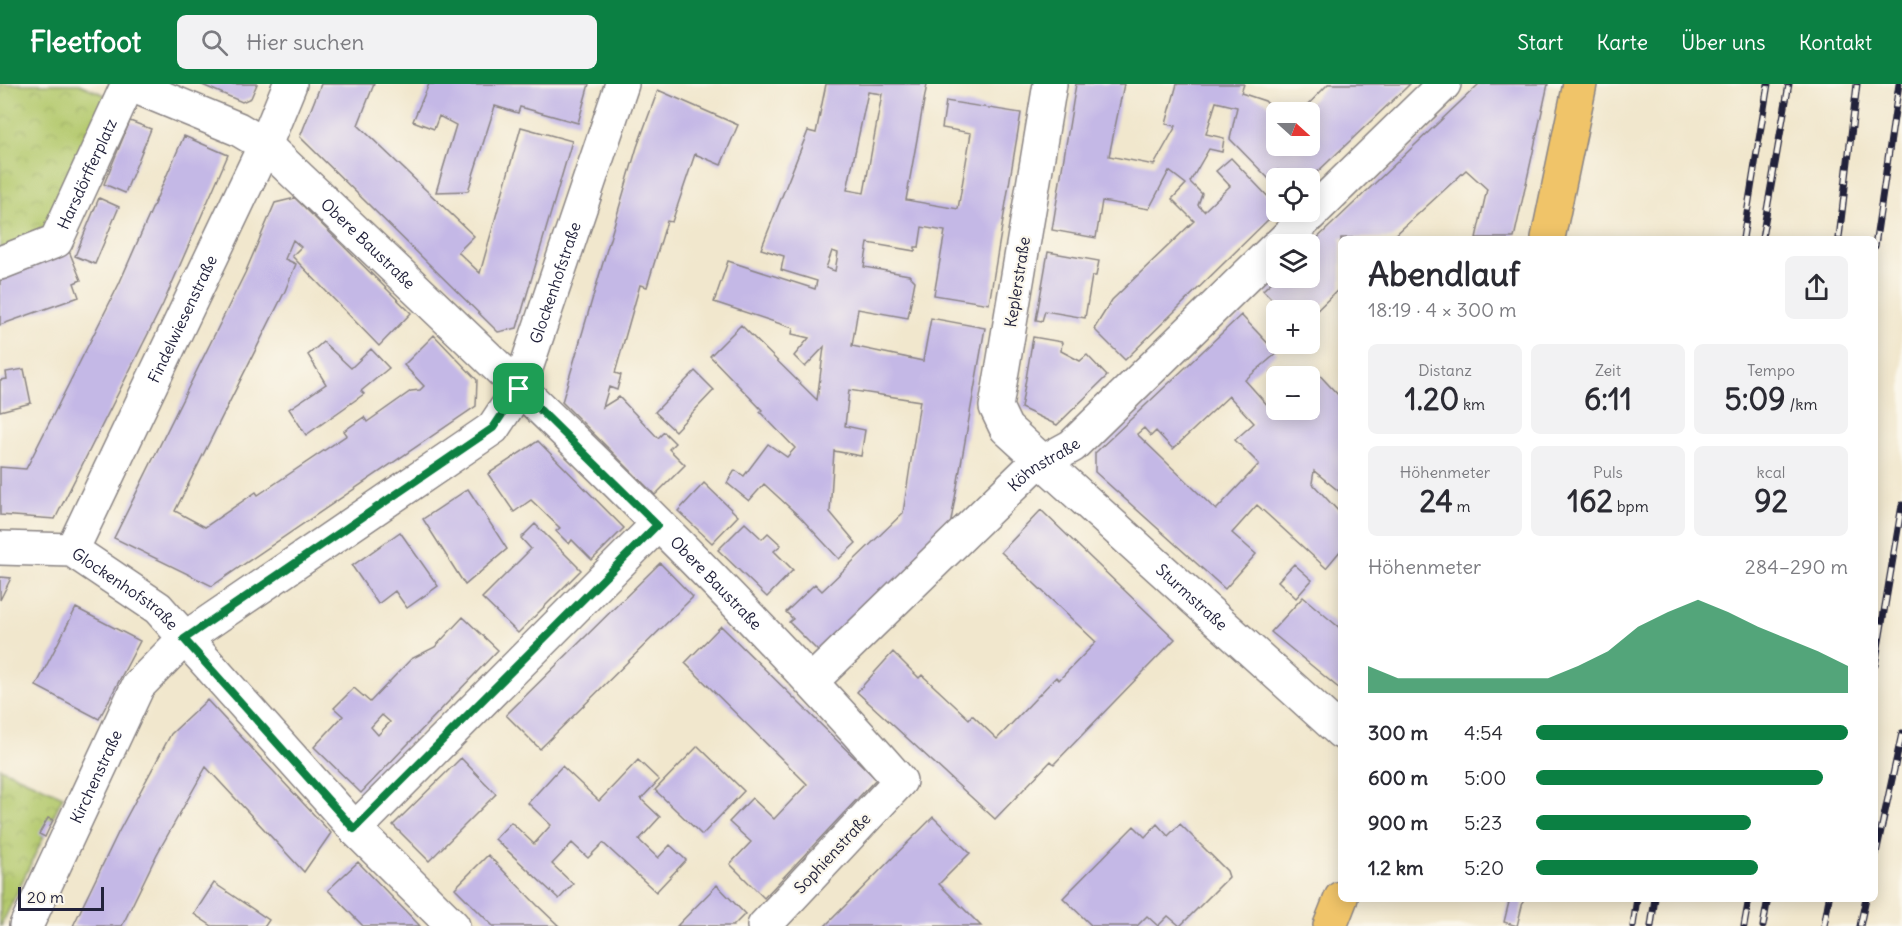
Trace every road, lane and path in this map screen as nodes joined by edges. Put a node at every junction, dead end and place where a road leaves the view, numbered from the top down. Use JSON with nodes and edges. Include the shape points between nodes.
{"nodes":[{"id":1,"x":128,"y":84,"type":"edge"},
{"id":2,"x":290,"y":84,"type":"edge"},
{"id":3,"x":622,"y":84,"type":"edge"},
{"id":4,"x":1050,"y":84,"type":"edge"},
{"id":5,"x":1444,"y":84,"type":"edge"},
{"id":6,"x":1581,"y":84,"type":"edge"},
{"id":7,"x":265,"y":145,"type":"junction"},
{"id":8,"x":1290,"y":234,"type":"edge"},
{"id":9,"x":1548,"y":236,"type":"edge"},
{"id":10,"x":1266,"y":258,"type":"edge"},
{"id":11,"x":0,"y":263,"type":"edge"},
{"id":12,"x":519,"y":389,"type":"junction"},
{"id":13,"x":1043,"y":462,"type":"junction"},
{"id":14,"x":657,"y":525,"type":"junction"},
{"id":15,"x":0,"y":548,"type":"edge"},
{"id":16,"x":72,"y":550,"type":"junction"},
{"id":17,"x":184,"y":639,"type":"junction"},
{"id":18,"x":812,"y":681,"type":"junction"},
{"id":19,"x":1338,"y":729,"type":"edge"},
{"id":20,"x":900,"y":781,"type":"joint"},
{"id":21,"x":354,"y":829,"type":"junction"},
{"id":22,"x":1339,"y":902,"type":"edge"},
{"id":23,"x":26,"y":926,"type":"edge"},
{"id":24,"x":453,"y":926,"type":"edge"},
{"id":25,"x":764,"y":926,"type":"edge"},
{"id":26,"x":1330,"y":926,"type":"edge"}],
"edges":[{"from":1,"to":7,"type":"street","name":"Harsdörfferplatz","via":[[238,129]]},
{"from":1,"to":11,"type":"street","name":"Harsdörfferplatz","via":[[57,241]]},
{"from":2,"to":7,"type":"street","name":"Findelwiesenstraße"},
{"from":3,"to":12,"type":"street","name":"Glockenhofstraße"},
{"from":4,"to":13,"type":"street","name":"Keplerstraße","via":[[996,407],[1006,428]]},
{"from":5,"to":8,"type":"street","name":"Köhnstraße"},
{"from":6,"to":9,"type":"main road"},
{"from":7,"to":12,"type":"street","name":"Obere Baustraße"},
{"from":7,"to":16,"type":"street","name":"Findelwiesenstraße"},
{"from":10,"to":13,"type":"street","name":"Köhnstraße","via":[[1072,446]]},
{"from":12,"to":14,"type":"street","name":"Obere Baustraße"},
{"from":12,"to":17,"type":"street","name":"Glockenhofstraße","via":[[493,428]]},
{"from":13,"to":18,"type":"street","name":"Köhnstraße","via":[[1030,469]]},
{"from":13,"to":19,"type":"street","name":"Sturmstraße"},
{"from":14,"to":18,"type":"street","name":"Obere Baustraße"},
{"from":14,"to":21,"type":"street"},
{"from":15,"to":16,"type":"street","name":"Glockenhofstraße"},
{"from":16,"to":17,"type":"street","name":"Glockenhofstraße","via":[[158,608]]},
{"from":17,"to":21,"type":"street"},
{"from":17,"to":23,"type":"street","name":"Kirchenstraße","via":[[138,686]]},
{"from":18,"to":20,"type":"street","name":"Obere Baustraße"},
{"from":20,"to":25,"type":"street","name":"Sophienstraße"},
{"from":21,"to":24,"type":"street"},
{"from":22,"to":26,"type":"main road"}]}
